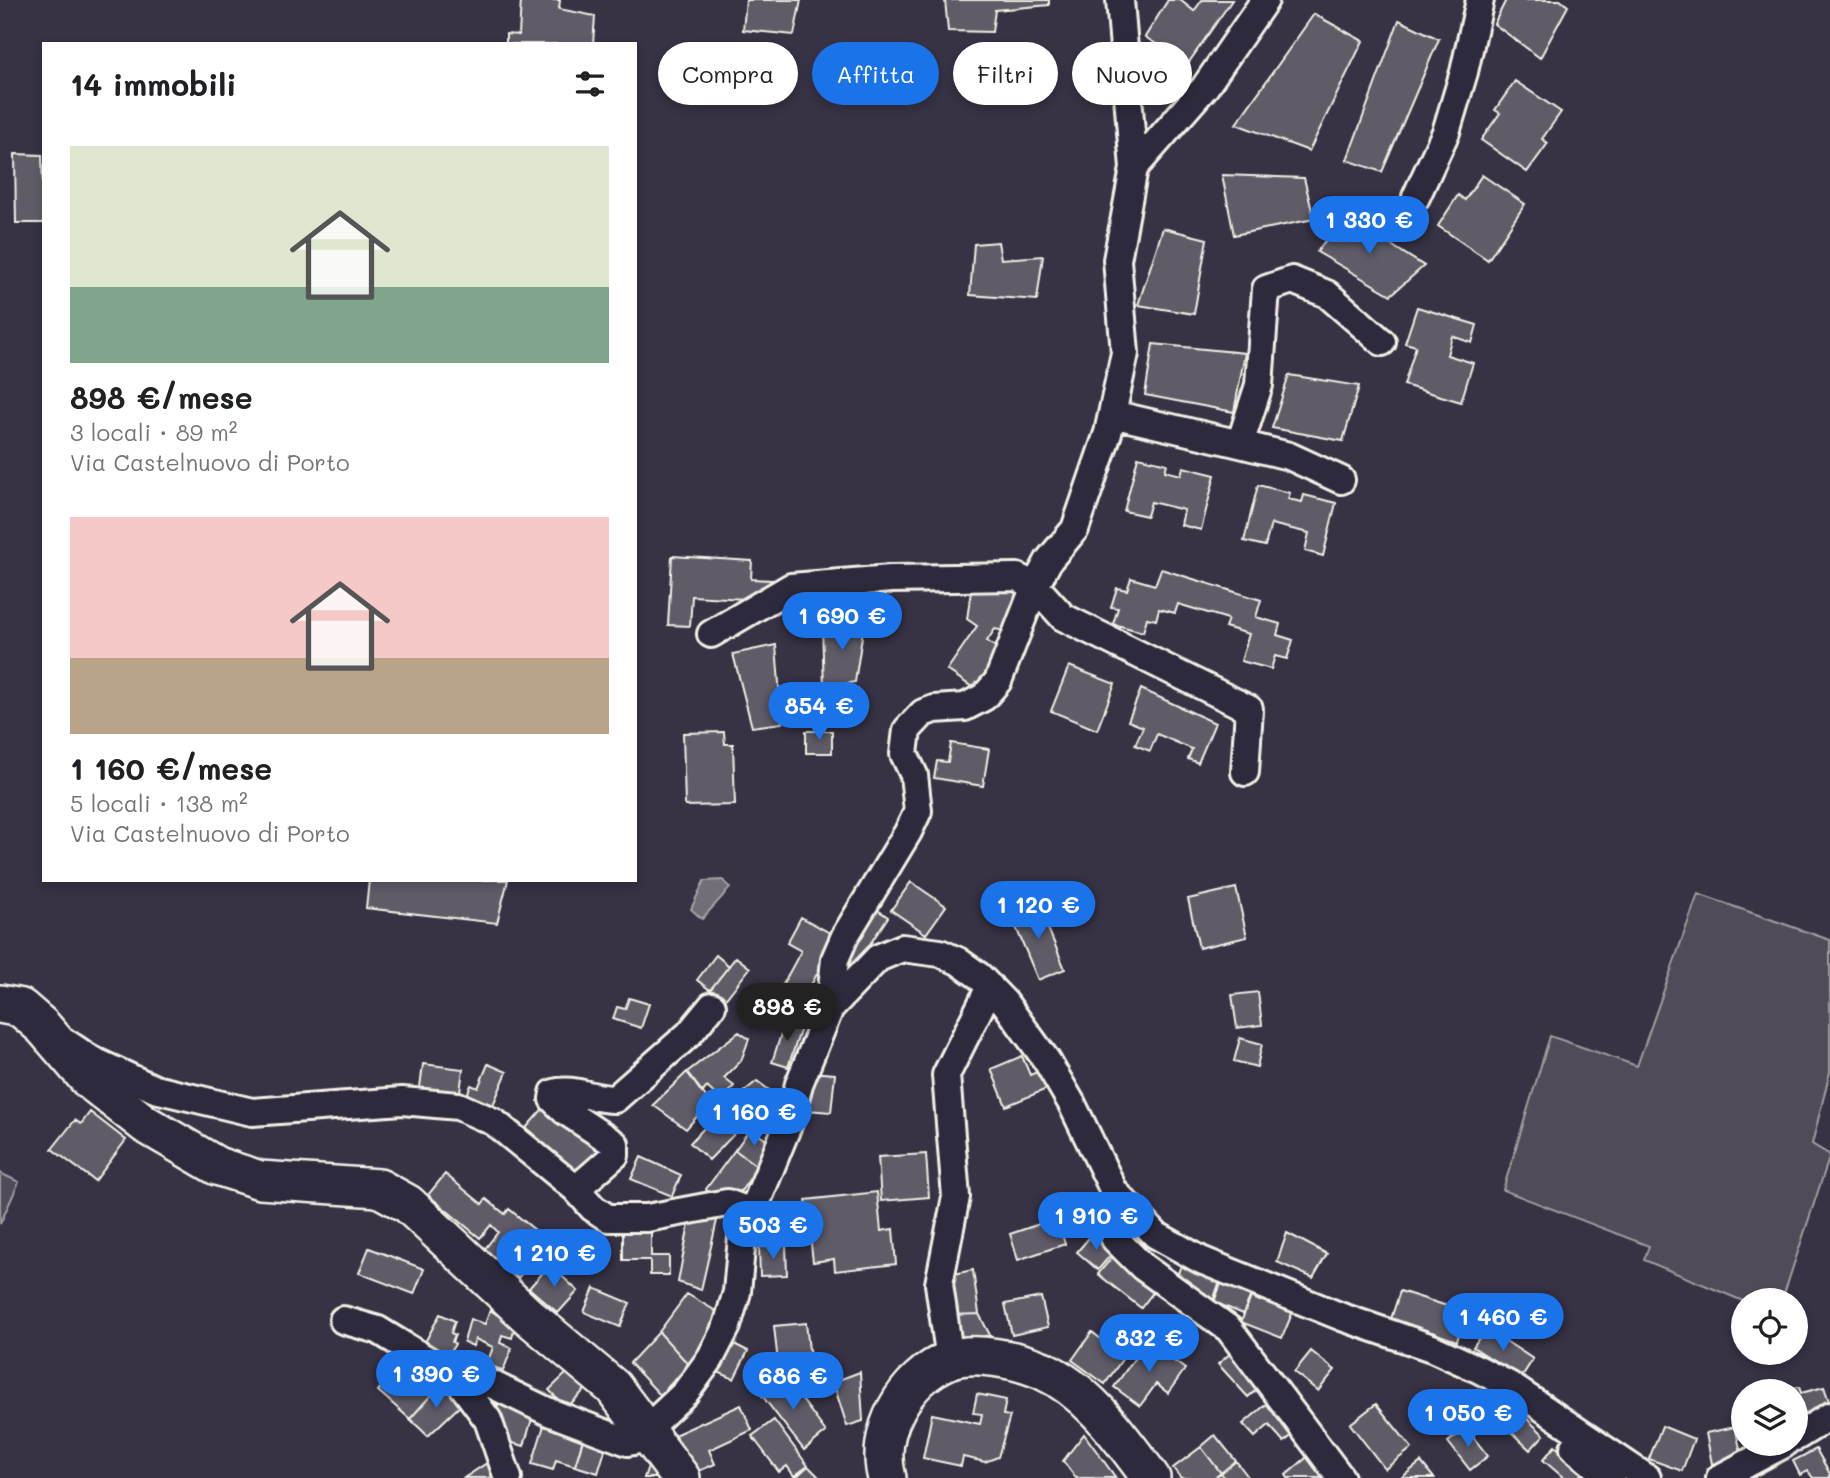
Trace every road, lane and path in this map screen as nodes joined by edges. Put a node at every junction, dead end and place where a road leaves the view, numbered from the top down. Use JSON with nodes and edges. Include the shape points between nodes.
{"nodes":[{"id":1,"x":1120,"y":0,"type":"edge"},
{"id":2,"x":1265,"y":0,"type":"edge"},
{"id":3,"x":1480,"y":0,"type":"edge"},
{"id":4,"x":1134,"y":168,"type":"junction"},
{"id":5,"x":1416,"y":197,"type":"dead end"},
{"id":6,"x":1382,"y":342,"type":"dead end"},
{"id":7,"x":1112,"y":414,"type":"junction"},
{"id":8,"x":1240,"y":444,"type":"junction"},
{"id":9,"x":1340,"y":480,"type":"dead end"},
{"id":10,"x":1035,"y":586,"type":"junction"},
{"id":11,"x":711,"y":634,"type":"dead end"},
{"id":12,"x":1245,"y":772,"type":"dead end"},
{"id":13,"x":990,"y":987,"type":"junction"},
{"id":14,"x":0,"y":1004,"type":"edge"},
{"id":15,"x":712,"y":1006,"type":"dead end"},
{"id":16,"x":830,"y":1008,"type":"junction"},
{"id":17,"x":43,"y":1027,"type":"junction"},
{"id":18,"x":576,"y":1189,"type":"junction"},
{"id":19,"x":1114,"y":1192,"type":"junction"},
{"id":20,"x":751,"y":1212,"type":"junction"},
{"id":21,"x":343,"y":1320,"type":"dead end"},
{"id":22,"x":950,"y":1360,"type":"junction"},
{"id":23,"x":451,"y":1370,"type":"junction"},
{"id":24,"x":1509,"y":1385,"type":"junction"},
{"id":25,"x":1830,"y":1416,"type":"edge"},
{"id":26,"x":1808,"y":1430,"type":"edge"},
{"id":27,"x":644,"y":1431,"type":"junction"},
{"id":28,"x":1761,"y":1456,"type":"edge"},
{"id":29,"x":508,"y":1478,"type":"edge"},
{"id":30,"x":681,"y":1478,"type":"edge"},
{"id":31,"x":887,"y":1478,"type":"edge"},
{"id":32,"x":1151,"y":1478,"type":"edge"},
{"id":33,"x":1341,"y":1478,"type":"edge"},
{"id":34,"x":1610,"y":1478,"type":"edge"},
{"id":35,"x":1647,"y":1478,"type":"edge"},
{"id":36,"x":1720,"y":1478,"type":"edge"}],
"edges":[{"from":1,"to":4,"type":"street"},
{"from":2,"to":4,"type":"street","via":[[1205,87]]},
{"from":3,"to":5,"type":"street","via":[[1446,132]]},
{"from":4,"to":7,"type":"street","via":[[1117,260],[1125,353]]},
{"from":6,"to":8,"type":"street","via":[[1327,295],[1293,280],[1266,289],[1259,385]]},
{"from":7,"to":8,"type":"street"},
{"from":7,"to":10,"type":"street","via":[[1075,529]]},
{"from":8,"to":9,"type":"street","via":[[1289,456]]},
{"from":10,"to":11,"type":"street","via":[[1017,577],[992,575],[792,587]]},
{"from":10,"to":12,"type":"street","via":[[1063,617],[1249,709]]},
{"from":10,"to":16,"type":"street","via":[[998,681],[965,707],[923,713],[907,730],[904,754],[914,775],[918,811],[845,936],[835,960]]},
{"from":13,"to":16,"type":"street","via":[[949,957],[902,948],[878,958]]},
{"from":13,"to":19,"type":"street","via":[[1047,1061]]},
{"from":13,"to":22,"type":"street","via":[[946,1075],[956,1197],[939,1284]]},
{"from":14,"to":17,"type":"street","via":[[20,1008]]},
{"from":15,"to":18,"type":"street","via":[[689,1034],[615,1099],[554,1093],[553,1099],[565,1111],[615,1144],[615,1155],[608,1164]]},
{"from":16,"to":20,"type":"street","via":[[799,1084],[790,1121]]},
{"from":17,"to":18,"type":"street","via":[[92,1060],[155,1089],[252,1112],[402,1101],[458,1106],[494,1122]]},
{"from":17,"to":27,"type":"street","via":[[88,1079],[145,1124],[216,1166],[260,1180],[379,1188],[408,1204],[528,1316],[596,1371]]},
{"from":18,"to":20,"type":"street","via":[[608,1218],[647,1218],[727,1203]]},
{"from":19,"to":24,"type":"street","via":[[1156,1235],[1202,1260],[1432,1348]]},
{"from":19,"to":33,"type":"street","via":[[1108,1221],[1115,1239],[1143,1268],[1230,1329]]},
{"from":20,"to":27,"type":"street","via":[[727,1326],[685,1393]]},
{"from":21,"to":23,"type":"street","via":[[377,1330],[416,1356]]},
{"from":22,"to":31,"type":"street","via":[[924,1375],[892,1416],[886,1442]]},
{"from":22,"to":32,"type":"street","via":[[989,1357],[1044,1371],[1100,1413]]},
{"from":23,"to":27,"type":"street","via":[[628,1442]]},
{"from":23,"to":29,"type":"street","via":[[488,1420]]},
{"from":24,"to":34,"type":"street","via":[[1503,1388]]},
{"from":24,"to":35,"type":"street"},
{"from":25,"to":26,"type":"street"},
{"from":27,"to":30,"type":"street"},
{"from":28,"to":36,"type":"street"}]}
